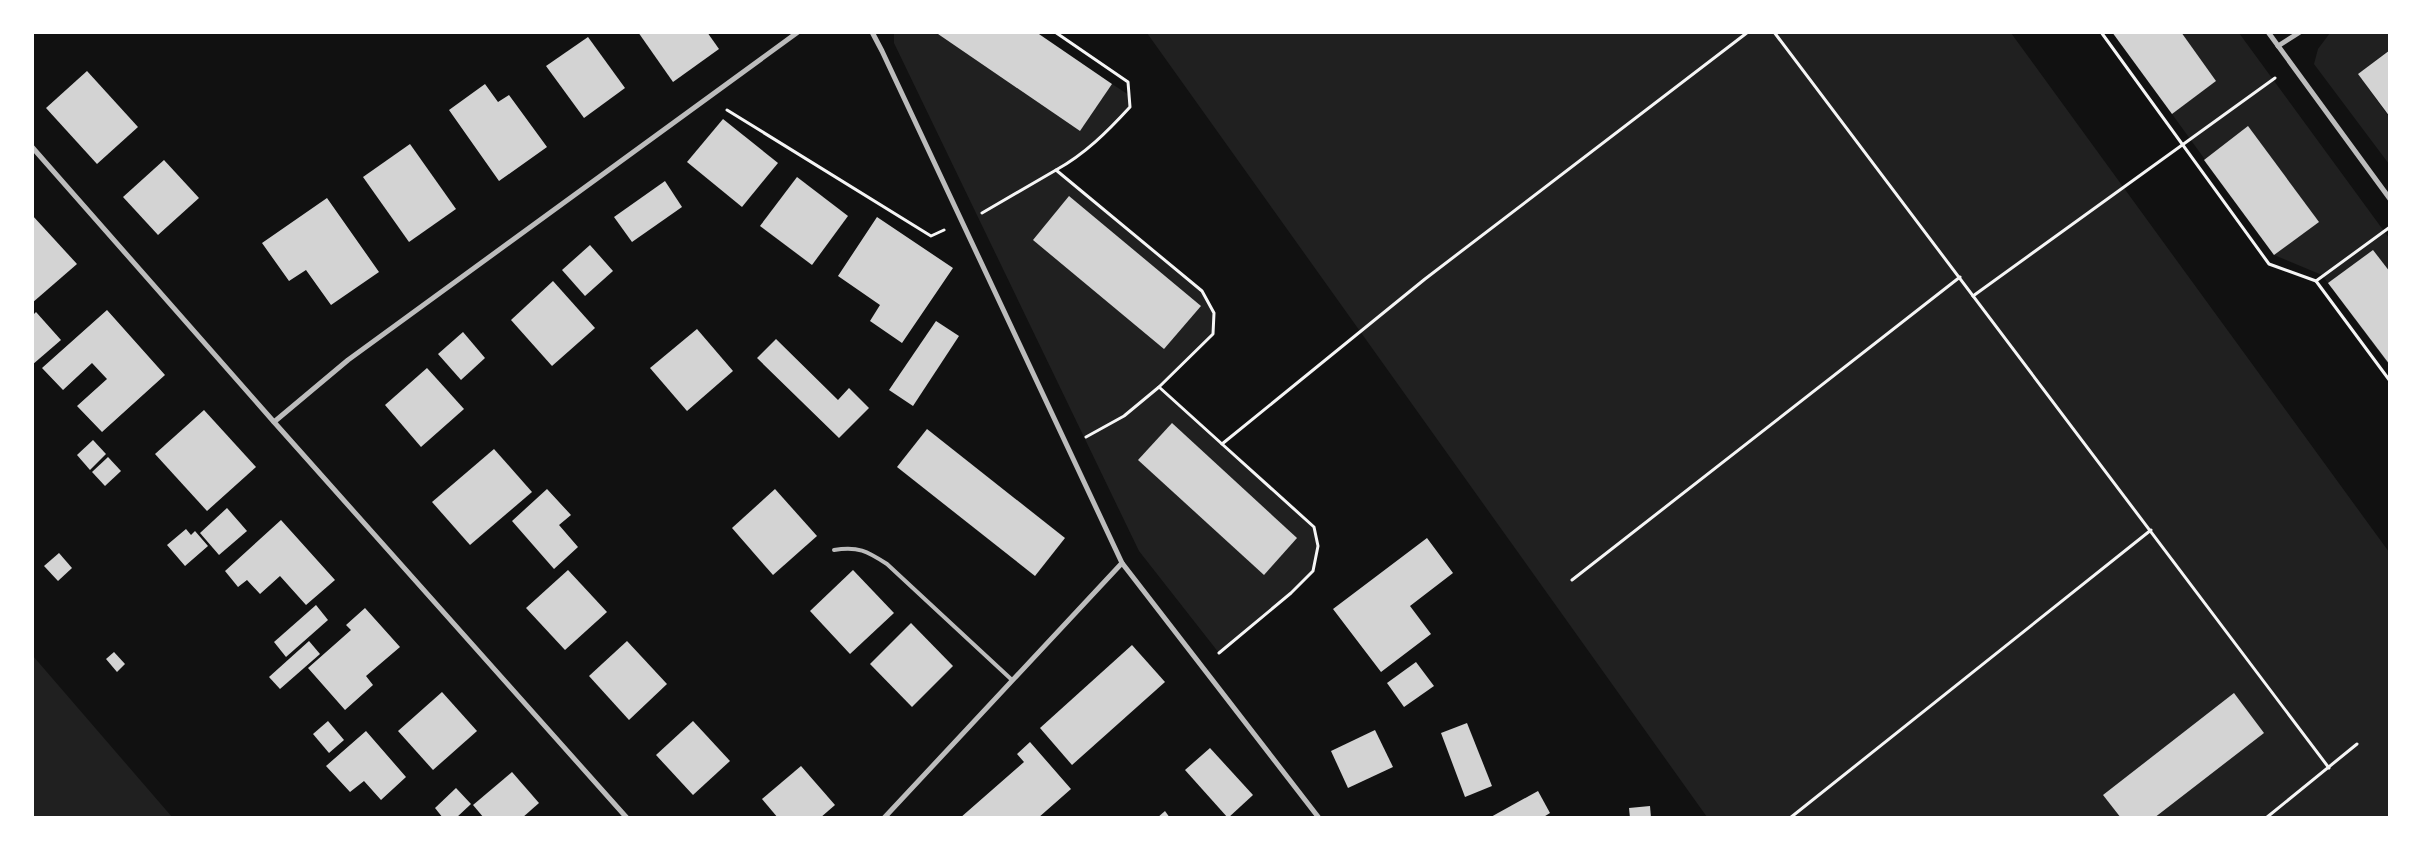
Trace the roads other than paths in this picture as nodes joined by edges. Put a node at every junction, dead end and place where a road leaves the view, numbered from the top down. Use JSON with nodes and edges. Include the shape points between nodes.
{"nodes":[{"id":1,"x":798,"y":32,"type":"edge"},
{"id":2,"x":872,"y":32,"type":"edge"},
{"id":3,"x":2268,"y":32,"type":"edge"},
{"id":4,"x":2300,"y":32,"type":"edge"},
{"id":5,"x":2278,"y":46,"type":"junction"},
{"id":6,"x":32,"y":147,"type":"edge"},
{"id":7,"x":2390,"y":199,"type":"edge"},
{"id":8,"x":274,"y":422,"type":"junction"},
{"id":9,"x":834,"y":550,"type":"dead end"},
{"id":10,"x":1122,"y":563,"type":"junction"},
{"id":11,"x":1012,"y":680,"type":"junction"},
{"id":12,"x":627,"y":818,"type":"edge"},
{"id":13,"x":884,"y":818,"type":"edge"},
{"id":14,"x":1319,"y":818,"type":"edge"}],
"edges":[{"from":1,"to":8,"type":"street","via":[[348,360]]},
{"from":2,"to":10,"type":"street"},
{"from":3,"to":5,"type":"street"},
{"from":4,"to":5,"type":"street"},
{"from":5,"to":7,"type":"street"},
{"from":6,"to":8,"type":"street"},
{"from":8,"to":12,"type":"street"},
{"from":9,"to":11,"type":"lane","via":[[867,551],[886,564]]},
{"from":10,"to":11,"type":"street"},
{"from":10,"to":14,"type":"street"},
{"from":11,"to":13,"type":"street"}]}
